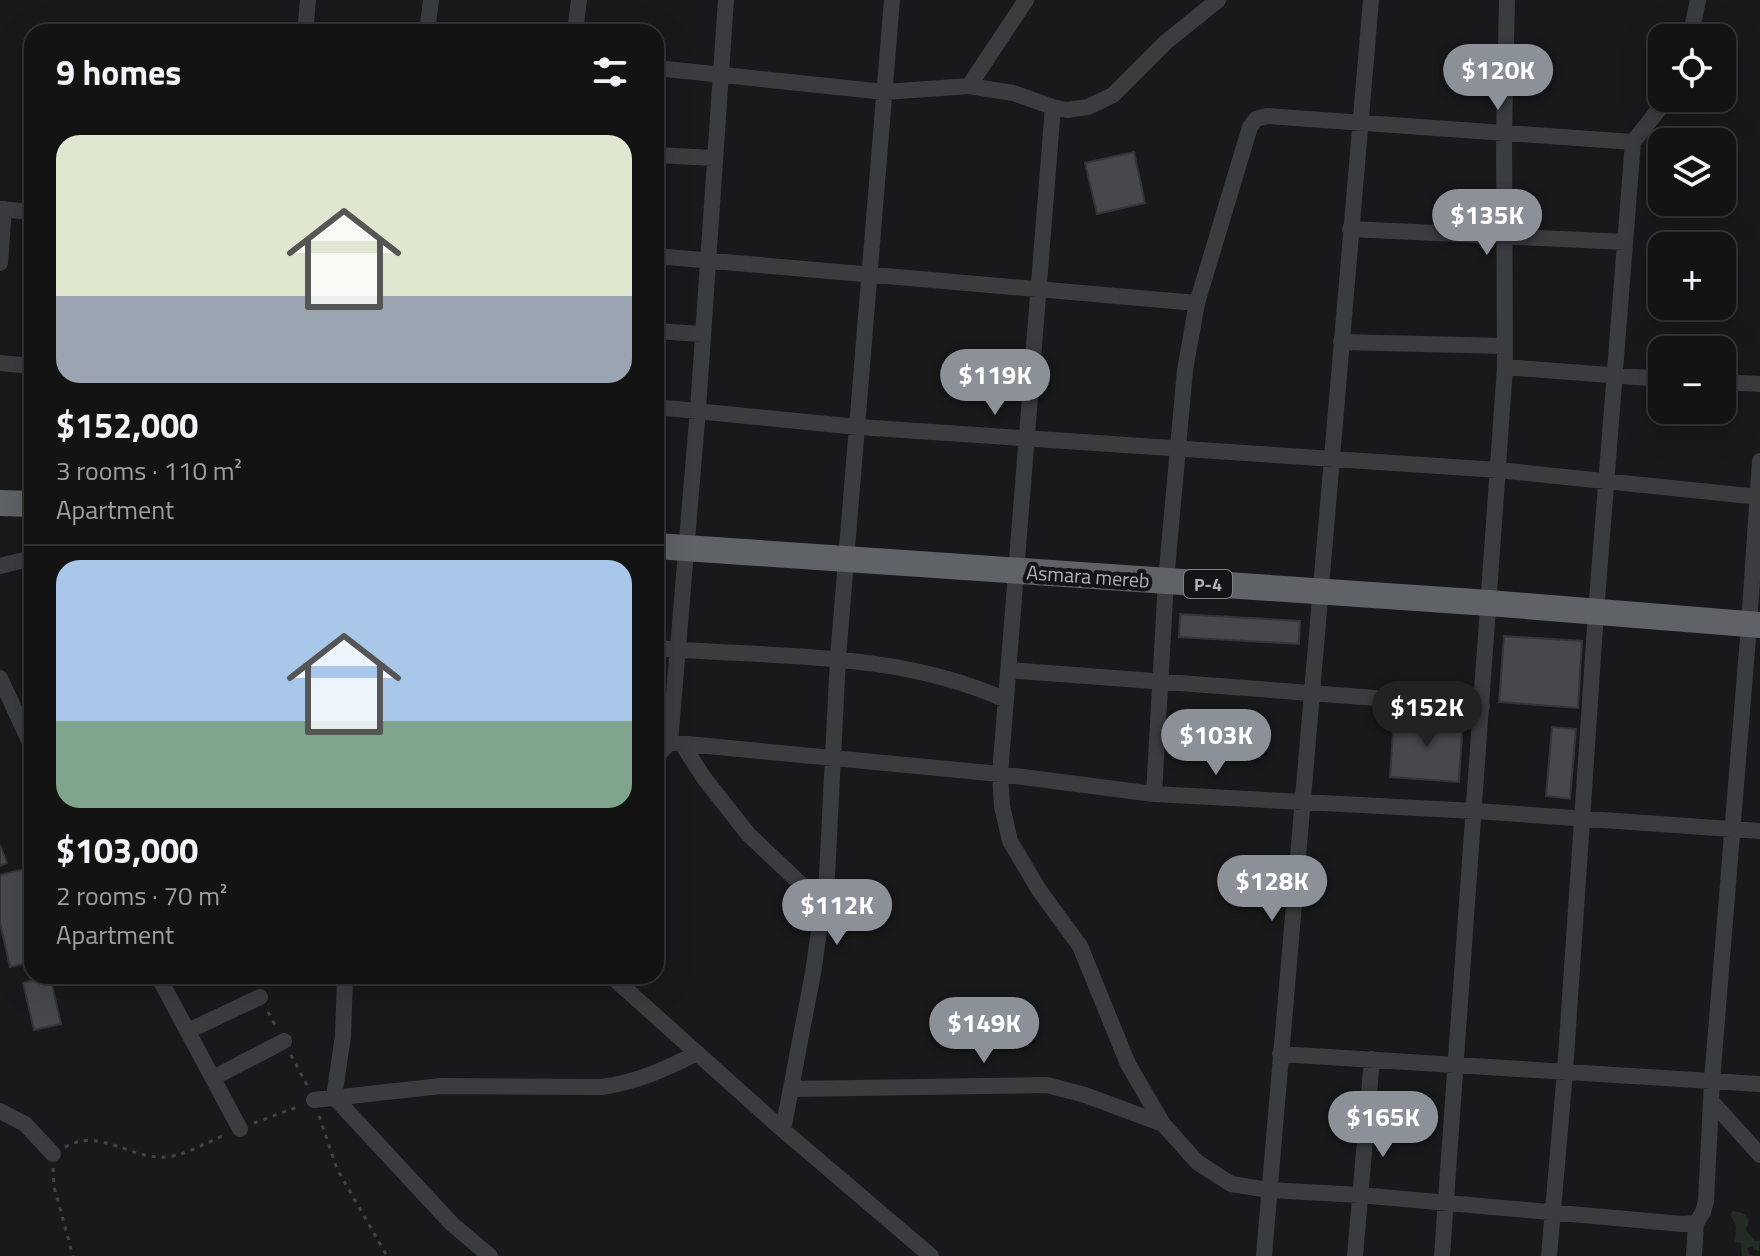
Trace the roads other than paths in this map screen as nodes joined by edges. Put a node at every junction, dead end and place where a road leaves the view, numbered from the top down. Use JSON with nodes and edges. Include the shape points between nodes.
{"nodes":[{"id":1,"x":308,"y":0,"type":"edge"},
{"id":2,"x":431,"y":0,"type":"edge"},
{"id":3,"x":579,"y":0,"type":"edge"},
{"id":4,"x":726,"y":0,"type":"edge"},
{"id":5,"x":892,"y":0,"type":"edge"},
{"id":6,"x":1026,"y":0,"type":"edge"},
{"id":7,"x":1218,"y":0,"type":"edge"},
{"id":8,"x":1371,"y":0,"type":"edge"},
{"id":9,"x":1507,"y":0,"type":"edge"},
{"id":10,"x":1698,"y":0,"type":"edge"},
{"id":11,"x":306,"y":24,"type":"edge"},
{"id":12,"x":428,"y":24,"type":"edge"},
{"id":13,"x":576,"y":24,"type":"edge"},
{"id":14,"x":1693,"y":24,"type":"edge"},
{"id":15,"x":664,"y":69,"type":"edge"},
{"id":16,"x":721,"y":75,"type":"junction"},
{"id":17,"x":969,"y":86,"type":"junction"},
{"id":18,"x":885,"y":92,"type":"junction"},
{"id":19,"x":1053,"y":107,"type":"junction"},
{"id":20,"x":1657,"y":112,"type":"edge"},
{"id":21,"x":1359,"y":123,"type":"junction"},
{"id":22,"x":1504,"y":132,"type":"junction"},
{"id":23,"x":1633,"y":142,"type":"junction"},
{"id":24,"x":664,"y":155,"type":"edge"},
{"id":25,"x":715,"y":158,"type":"junction"},
{"id":26,"x":2,"y":209,"type":"edge"},
{"id":27,"x":24,"y":211,"type":"edge"},
{"id":28,"x":1350,"y":229,"type":"junction"},
{"id":29,"x":1505,"y":238,"type":"junction"},
{"id":30,"x":1625,"y":242,"type":"junction"},
{"id":31,"x":664,"y":257,"type":"edge"},
{"id":32,"x":707,"y":260,"type":"junction"},
{"id":33,"x":0,"y":263,"type":"edge"},
{"id":34,"x":870,"y":274,"type":"junction"},
{"id":35,"x":1037,"y":291,"type":"junction"},
{"id":36,"x":1197,"y":303,"type":"junction"},
{"id":37,"x":664,"y":332,"type":"edge"},
{"id":38,"x":702,"y":334,"type":"junction"},
{"id":39,"x":1341,"y":342,"type":"junction"},
{"id":40,"x":1505,"y":346,"type":"junction"},
{"id":41,"x":0,"y":363,"type":"edge"},
{"id":42,"x":24,"y":365,"type":"edge"},
{"id":43,"x":1505,"y":367,"type":"junction"},
{"id":44,"x":1616,"y":377,"type":"junction"},
{"id":45,"x":1648,"y":378,"type":"edge"},
{"id":46,"x":1736,"y":383,"type":"edge"},
{"id":47,"x":1760,"y":384,"type":"edge"},
{"id":48,"x":664,"y":407,"type":"edge"},
{"id":49,"x":698,"y":409,"type":"junction"},
{"id":50,"x":858,"y":427,"type":"junction"},
{"id":51,"x":1025,"y":439,"type":"junction"},
{"id":52,"x":1180,"y":449,"type":"junction"},
{"id":53,"x":1331,"y":460,"type":"junction"},
{"id":54,"x":1760,"y":461,"type":"edge"},
{"id":55,"x":1498,"y":470,"type":"junction"},
{"id":56,"x":1608,"y":480,"type":"junction"},
{"id":57,"x":1759,"y":497,"type":"edge"},
{"id":58,"x":0,"y":503,"type":"edge"},
{"id":59,"x":24,"y":504,"type":"edge"},
{"id":60,"x":664,"y":547,"type":"edge"},
{"id":61,"x":685,"y":548,"type":"junction"},
{"id":62,"x":24,"y":560,"type":"edge"},
{"id":63,"x":847,"y":560,"type":"junction"},
{"id":64,"x":0,"y":566,"type":"edge"},
{"id":65,"x":1015,"y":570,"type":"junction"},
{"id":66,"x":1166,"y":581,"type":"junction"},
{"id":67,"x":1319,"y":592,"type":"junction"},
{"id":68,"x":1489,"y":603,"type":"junction"},
{"id":69,"x":1596,"y":612,"type":"junction"},
{"id":70,"x":1755,"y":625,"type":"edge"},
{"id":71,"x":664,"y":649,"type":"edge"},
{"id":72,"x":677,"y":650,"type":"junction"},
{"id":73,"x":838,"y":658,"type":"junction"},
{"id":74,"x":1008,"y":670,"type":"junction"},
{"id":75,"x":0,"y":678,"type":"edge"},
{"id":76,"x":1161,"y":682,"type":"junction"},
{"id":77,"x":1312,"y":692,"type":"junction"},
{"id":78,"x":1006,"y":700,"type":"junction"},
{"id":79,"x":1482,"y":706,"type":"junction"},
{"id":80,"x":24,"y":730,"type":"edge"},
{"id":81,"x":669,"y":742,"type":"edge"},
{"id":82,"x":831,"y":758,"type":"junction"},
{"id":83,"x":1000,"y":774,"type":"junction"},
{"id":84,"x":1154,"y":794,"type":"junction"},
{"id":85,"x":1304,"y":802,"type":"junction"},
{"id":86,"x":1475,"y":811,"type":"junction"},
{"id":87,"x":1583,"y":820,"type":"junction"},
{"id":88,"x":1731,"y":829,"type":"junction"},
{"id":89,"x":1760,"y":831,"type":"edge"},
{"id":90,"x":823,"y":905,"type":"junction"},
{"id":91,"x":162,"y":984,"type":"edge"},
{"id":92,"x":345,"y":984,"type":"edge"},
{"id":93,"x":620,"y":984,"type":"edge"},
{"id":94,"x":260,"y":997,"type":"dead end"},
{"id":95,"x":188,"y":1031,"type":"junction"},
{"id":96,"x":284,"y":1041,"type":"dead end"},
{"id":97,"x":697,"y":1053,"type":"junction"},
{"id":98,"x":1280,"y":1054,"type":"junction"},
{"id":99,"x":1372,"y":1059,"type":"junction"},
{"id":100,"x":1457,"y":1065,"type":"junction"},
{"id":101,"x":1565,"y":1072,"type":"junction"},
{"id":102,"x":213,"y":1078,"type":"junction"},
{"id":103,"x":1712,"y":1081,"type":"junction"},
{"id":104,"x":1760,"y":1084,"type":"edge"},
{"id":105,"x":791,"y":1089,"type":"junction"},
{"id":106,"x":334,"y":1097,"type":"junction"},
{"id":107,"x":314,"y":1100,"type":"road end"},
{"id":108,"x":1712,"y":1102,"type":"junction"},
{"id":109,"x":0,"y":1111,"type":"edge"},
{"id":110,"x":1163,"y":1124,"type":"junction"},
{"id":111,"x":240,"y":1129,"type":"road end"},
{"id":112,"x":783,"y":1130,"type":"junction"},
{"id":113,"x":53,"y":1154,"type":"road end"},
{"id":114,"x":1760,"y":1155,"type":"edge"},
{"id":115,"x":1269,"y":1190,"type":"junction"},
{"id":116,"x":1360,"y":1195,"type":"junction"},
{"id":117,"x":1446,"y":1203,"type":"junction"},
{"id":118,"x":1554,"y":1211,"type":"junction"},
{"id":119,"x":1696,"y":1223,"type":"junction"},
{"id":120,"x":490,"y":1256,"type":"edge"},
{"id":121,"x":931,"y":1256,"type":"edge"},
{"id":122,"x":1264,"y":1256,"type":"edge"},
{"id":123,"x":1355,"y":1256,"type":"edge"},
{"id":124,"x":1442,"y":1256,"type":"edge"},
{"id":125,"x":1549,"y":1256,"type":"edge"},
{"id":126,"x":1694,"y":1256,"type":"edge"}],
"edges":[{"from":1,"to":11,"type":"street"},
{"from":2,"to":12,"type":"street"},
{"from":3,"to":13,"type":"street"},
{"from":4,"to":16,"type":"street"},
{"from":5,"to":18,"type":"street"},
{"from":6,"to":17,"type":"street"},
{"from":7,"to":19,"type":"street","via":[[1113,95],[1088,107]]},
{"from":8,"to":21,"type":"street"},
{"from":9,"to":22,"type":"street"},
{"from":10,"to":14,"type":"street"},
{"from":15,"to":16,"type":"street"},
{"from":16,"to":18,"type":"street"},
{"from":16,"to":25,"type":"street"},
{"from":17,"to":18,"type":"street"},
{"from":17,"to":19,"type":"street"},
{"from":18,"to":34,"type":"street"},
{"from":19,"to":35,"type":"street"},
{"from":20,"to":23,"type":"street"},
{"from":21,"to":22,"type":"street"},
{"from":21,"to":28,"type":"street"},
{"from":21,"to":36,"type":"street","via":[[1256,119]]},
{"from":22,"to":23,"type":"street"},
{"from":22,"to":29,"type":"street"},
{"from":23,"to":30,"type":"street"},
{"from":24,"to":25,"type":"street"},
{"from":25,"to":32,"type":"street"},
{"from":26,"to":27,"type":"street"},
{"from":26,"to":33,"type":"street"},
{"from":28,"to":29,"type":"street"},
{"from":28,"to":39,"type":"street"},
{"from":29,"to":30,"type":"street"},
{"from":29,"to":40,"type":"street"},
{"from":30,"to":44,"type":"street"},
{"from":31,"to":32,"type":"street"},
{"from":32,"to":34,"type":"street"},
{"from":32,"to":38,"type":"street"},
{"from":34,"to":35,"type":"street"},
{"from":34,"to":50,"type":"street"},
{"from":35,"to":36,"type":"street"},
{"from":35,"to":51,"type":"street"},
{"from":36,"to":52,"type":"street","via":[[1185,370]]},
{"from":37,"to":38,"type":"street"},
{"from":38,"to":49,"type":"street"},
{"from":39,"to":40,"type":"street"},
{"from":39,"to":53,"type":"street"},
{"from":40,"to":43,"type":"street"},
{"from":41,"to":42,"type":"street"},
{"from":43,"to":44,"type":"street"},
{"from":43,"to":55,"type":"street"},
{"from":44,"to":45,"type":"street"},
{"from":44,"to":56,"type":"street"},
{"from":46,"to":47,"type":"street"},
{"from":48,"to":49,"type":"street"},
{"from":49,"to":50,"type":"street"},
{"from":49,"to":61,"type":"street"},
{"from":50,"to":51,"type":"street"},
{"from":50,"to":63,"type":"street"},
{"from":51,"to":52,"type":"street"},
{"from":51,"to":65,"type":"street"},
{"from":52,"to":53,"type":"street"},
{"from":52,"to":66,"type":"street"},
{"from":53,"to":55,"type":"street"},
{"from":53,"to":67,"type":"street"},
{"from":54,"to":57,"type":"street"},
{"from":55,"to":56,"type":"street"},
{"from":55,"to":68,"type":"street"},
{"from":56,"to":57,"type":"street"},
{"from":56,"to":69,"type":"street"},
{"from":57,"to":70,"type":"street"},
{"from":58,"to":59,"type":"highway"},
{"from":60,"to":61,"type":"highway","name":"Asmara mereb","number":"P-4"},
{"from":61,"to":63,"type":"highway","name":"Asmara mereb","number":"P-4"},
{"from":61,"to":72,"type":"street"},
{"from":62,"to":64,"type":"street"},
{"from":63,"to":65,"type":"highway","name":"Asmara mereb","number":"P-4"},
{"from":63,"to":73,"type":"street"},
{"from":65,"to":66,"type":"highway","name":"Asmara mereb","number":"P-4"},
{"from":65,"to":74,"type":"street"},
{"from":66,"to":67,"type":"highway","name":"Asmara mereb","number":"P-4"},
{"from":66,"to":76,"type":"street"},
{"from":67,"to":68,"type":"highway","name":"Asmara mereb","number":"P-4"},
{"from":67,"to":77,"type":"street"},
{"from":68,"to":69,"type":"highway","name":"Asmara mereb","number":"P-4"},
{"from":68,"to":79,"type":"street"},
{"from":69,"to":70,"type":"highway","name":"Asmara mereb","number":"P-4"},
{"from":69,"to":87,"type":"street"},
{"from":70,"to":88,"type":"street"},
{"from":71,"to":72,"type":"street"},
{"from":72,"to":73,"type":"street"},
{"from":72,"to":81,"type":"street"},
{"from":73,"to":78,"type":"street","via":[[927,671]]},
{"from":73,"to":82,"type":"street"},
{"from":74,"to":76,"type":"street"},
{"from":74,"to":78,"type":"street"},
{"from":75,"to":80,"type":"street"},
{"from":76,"to":77,"type":"street"},
{"from":76,"to":84,"type":"street"},
{"from":77,"to":79,"type":"street"},
{"from":77,"to":85,"type":"street"},
{"from":78,"to":83,"type":"street"},
{"from":79,"to":86,"type":"street"},
{"from":81,"to":82,"type":"street"},
{"from":81,"to":90,"type":"street","via":[[748,834]]},
{"from":82,"to":83,"type":"street"},
{"from":82,"to":90,"type":"street"},
{"from":83,"to":84,"type":"street"},
{"from":83,"to":110,"type":"street","via":[[1010,841],[1080,946],[1128,1064]]},
{"from":84,"to":85,"type":"street"},
{"from":85,"to":86,"type":"street"},
{"from":85,"to":98,"type":"street"},
{"from":86,"to":87,"type":"street"},
{"from":86,"to":100,"type":"street"},
{"from":87,"to":88,"type":"street"},
{"from":87,"to":101,"type":"street"},
{"from":88,"to":89,"type":"street"},
{"from":88,"to":103,"type":"street"},
{"from":90,"to":105,"type":"street"},
{"from":91,"to":95,"type":"street"},
{"from":92,"to":106,"type":"street"},
{"from":93,"to":97,"type":"street"},
{"from":94,"to":95,"type":"street"},
{"from":95,"to":102,"type":"street"},
{"from":96,"to":102,"type":"street"},
{"from":97,"to":106,"type":"street","via":[[664,1070],[602,1087],[441,1086]]},
{"from":97,"to":112,"type":"street"},
{"from":98,"to":99,"type":"street"},
{"from":98,"to":115,"type":"street"},
{"from":99,"to":100,"type":"street"},
{"from":99,"to":116,"type":"street"},
{"from":100,"to":101,"type":"street"},
{"from":100,"to":117,"type":"street"},
{"from":101,"to":103,"type":"street"},
{"from":101,"to":118,"type":"street"},
{"from":102,"to":111,"type":"street"},
{"from":103,"to":104,"type":"street"},
{"from":103,"to":108,"type":"street"},
{"from":105,"to":110,"type":"street","via":[[1047,1085]]},
{"from":105,"to":112,"type":"street"},
{"from":106,"to":107,"type":"street"},
{"from":106,"to":120,"type":"street","via":[[452,1224]]},
{"from":108,"to":114,"type":"street"},
{"from":108,"to":119,"type":"street","via":[[1706,1201]]},
{"from":109,"to":113,"type":"street","via":[[25,1124]]},
{"from":110,"to":115,"type":"street","via":[[1197,1162],[1231,1184]]},
{"from":112,"to":121,"type":"street"},
{"from":115,"to":116,"type":"street"},
{"from":115,"to":122,"type":"street"},
{"from":116,"to":117,"type":"street"},
{"from":116,"to":123,"type":"street"},
{"from":117,"to":118,"type":"street"},
{"from":117,"to":124,"type":"street"},
{"from":118,"to":119,"type":"street"},
{"from":118,"to":125,"type":"street"},
{"from":119,"to":126,"type":"street"}]}
